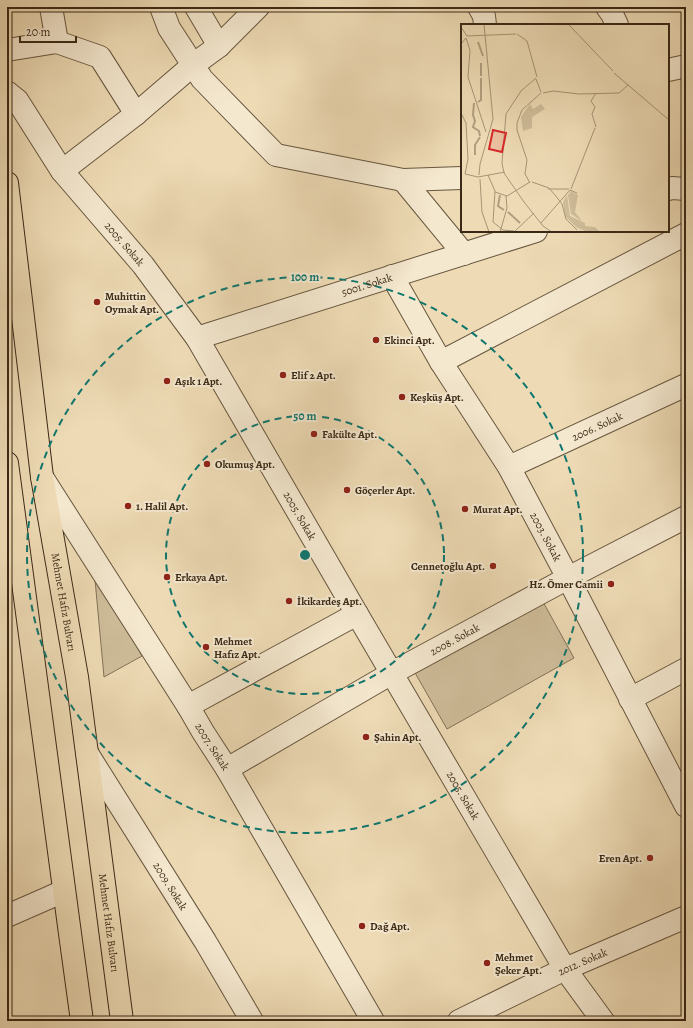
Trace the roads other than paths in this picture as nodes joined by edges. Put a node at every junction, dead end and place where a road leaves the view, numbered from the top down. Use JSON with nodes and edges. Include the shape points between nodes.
{"nodes":[{"id":1,"x":51,"y":7,"type":"edge"},
{"id":2,"x":160,"y":7,"type":"edge"},
{"id":3,"x":196,"y":7,"type":"edge"},
{"id":4,"x":258,"y":7,"type":"edge"},
{"id":5,"x":479,"y":7,"type":"edge"},
{"id":6,"x":607,"y":7,"type":"edge"},
{"id":7,"x":485,"y":24,"type":"edge"},
{"id":8,"x":617,"y":24,"type":"edge"},
{"id":9,"x":57,"y":42,"type":"junction"},
{"id":10,"x":219,"y":46,"type":"junction"},
{"id":11,"x":7,"y":50,"type":"edge"},
{"id":12,"x":193,"y":65,"type":"junction"},
{"id":13,"x":686,"y":66,"type":"edge"},
{"id":14,"x":669,"y":70,"type":"edge"},
{"id":15,"x":7,"y":92,"type":"edge"},
{"id":16,"x":136,"y":114,"type":"junction"},
{"id":17,"x":62,"y":170,"type":"junction"},
{"id":18,"x":461,"y":178,"type":"edge"},
{"id":19,"x":403,"y":180,"type":"junction"},
{"id":20,"x":7,"y":182,"type":"edge"},
{"id":21,"x":533,"y":232,"type":"edge"},
{"id":22,"x":686,"y":234,"type":"edge"},
{"id":23,"x":464,"y":254,"type":"junction"},
{"id":24,"x":392,"y":276,"type":"junction"},
{"id":25,"x":197,"y":338,"type":"junction"},
{"id":26,"x":441,"y":362,"type":"junction"},
{"id":27,"x":686,"y":385,"type":"edge"},
{"id":28,"x":509,"y":467,"type":"junction"},
{"id":29,"x":8,"y":472,"type":"edge"},
{"id":30,"x":42,"y":477,"type":"junction"},
{"id":31,"x":686,"y":516,"type":"edge"},
{"id":32,"x":568,"y":578,"type":"junction"},
{"id":33,"x":357,"y":614,"type":"junction"},
{"id":34,"x":686,"y":669,"type":"edge"},
{"id":35,"x":392,"y":673,"type":"junction"},
{"id":36,"x":630,"y":699,"type":"junction"},
{"id":37,"x":188,"y":706,"type":"junction"},
{"id":38,"x":87,"y":753,"type":"junction"},
{"id":39,"x":227,"y":769,"type":"junction"},
{"id":40,"x":686,"y":806,"type":"edge"},
{"id":41,"x":64,"y":891,"type":"junction"},
{"id":42,"x":7,"y":916,"type":"edge"},
{"id":43,"x":686,"y":917,"type":"edge"},
{"id":44,"x":565,"y":969,"type":"junction"},
{"id":45,"x":82,"y":1021,"type":"edge"},
{"id":46,"x":122,"y":1021,"type":"edge"},
{"id":47,"x":252,"y":1021,"type":"edge"},
{"id":48,"x":373,"y":1021,"type":"edge"},
{"id":49,"x":460,"y":1021,"type":"edge"},
{"id":50,"x":603,"y":1021,"type":"edge"}],
"edges":[{"from":1,"to":9,"type":"street"},
{"from":2,"to":12,"type":"street","via":[[169,28]]},
{"from":3,"to":10,"type":"street"},
{"from":4,"to":10,"type":"street"},
{"from":5,"to":7,"type":"street"},
{"from":6,"to":8,"type":"street"},
{"from":9,"to":11,"type":"street"},
{"from":9,"to":16,"type":"street","via":[[100,57]]},
{"from":10,"to":12,"type":"street"},
{"from":12,"to":16,"type":"street"},
{"from":12,"to":19,"type":"street","via":[[202,79],[276,155]]},
{"from":13,"to":14,"type":"street"},
{"from":15,"to":17,"type":"street","name":"2005. Sokak","via":[[17,100]]},
{"from":16,"to":17,"type":"street"},
{"from":17,"to":25,"type":"street","name":"2005. Sokak","via":[[143,265]]},
{"from":18,"to":19,"type":"street"},
{"from":19,"to":23,"type":"street"},
{"from":20,"to":30,"type":"main road","name":"Mehmet Hafız Bulvarı"},
{"from":21,"to":23,"type":"street","name":"5001. Sokak"},
{"from":22,"to":26,"type":"street"},
{"from":23,"to":24,"type":"street","name":"5001. Sokak"},
{"from":24,"to":25,"type":"street","name":"5001. Sokak"},
{"from":24,"to":26,"type":"street","name":"2003. Sokak"},
{"from":25,"to":33,"type":"street","name":"2005. Sokak"},
{"from":26,"to":28,"type":"street","name":"2003. Sokak"},
{"from":27,"to":28,"type":"street","name":"2006. Sokak"},
{"from":28,"to":32,"type":"street","name":"2003. Sokak"},
{"from":29,"to":41,"type":"main road"},
{"from":30,"to":37,"type":"street","name":"2007. Sokak"},
{"from":30,"to":38,"type":"main road","name":"Mehmet Hafız Bulvarı","via":[[77,677]]},
{"from":31,"to":32,"type":"street","name":"2008. Sokak"},
{"from":32,"to":35,"type":"street","name":"2008. Sokak"},
{"from":32,"to":36,"type":"street","name":"2003. Sokak"},
{"from":33,"to":35,"type":"street","name":"2005. Sokak"},
{"from":33,"to":37,"type":"street"},
{"from":34,"to":36,"type":"street"},
{"from":35,"to":39,"type":"street","name":"2008. Sokak"},
{"from":35,"to":44,"type":"street","name":"2005. Sokak"},
{"from":36,"to":40,"type":"street","name":"2003. Sokak"},
{"from":37,"to":39,"type":"street","name":"2007. Sokak"},
{"from":38,"to":46,"type":"main road","name":"Mehmet Hafız Bulvarı"},
{"from":38,"to":47,"type":"street","name":"2009. Sokak"},
{"from":39,"to":48,"type":"street","name":"2007. Sokak"},
{"from":41,"to":42,"type":"street"},
{"from":41,"to":45,"type":"main road"},
{"from":43,"to":44,"type":"street","name":"2012. Sokak"},
{"from":44,"to":49,"type":"street","name":"2012. Sokak"},
{"from":44,"to":50,"type":"street","name":"2005. Sokak"}]}
